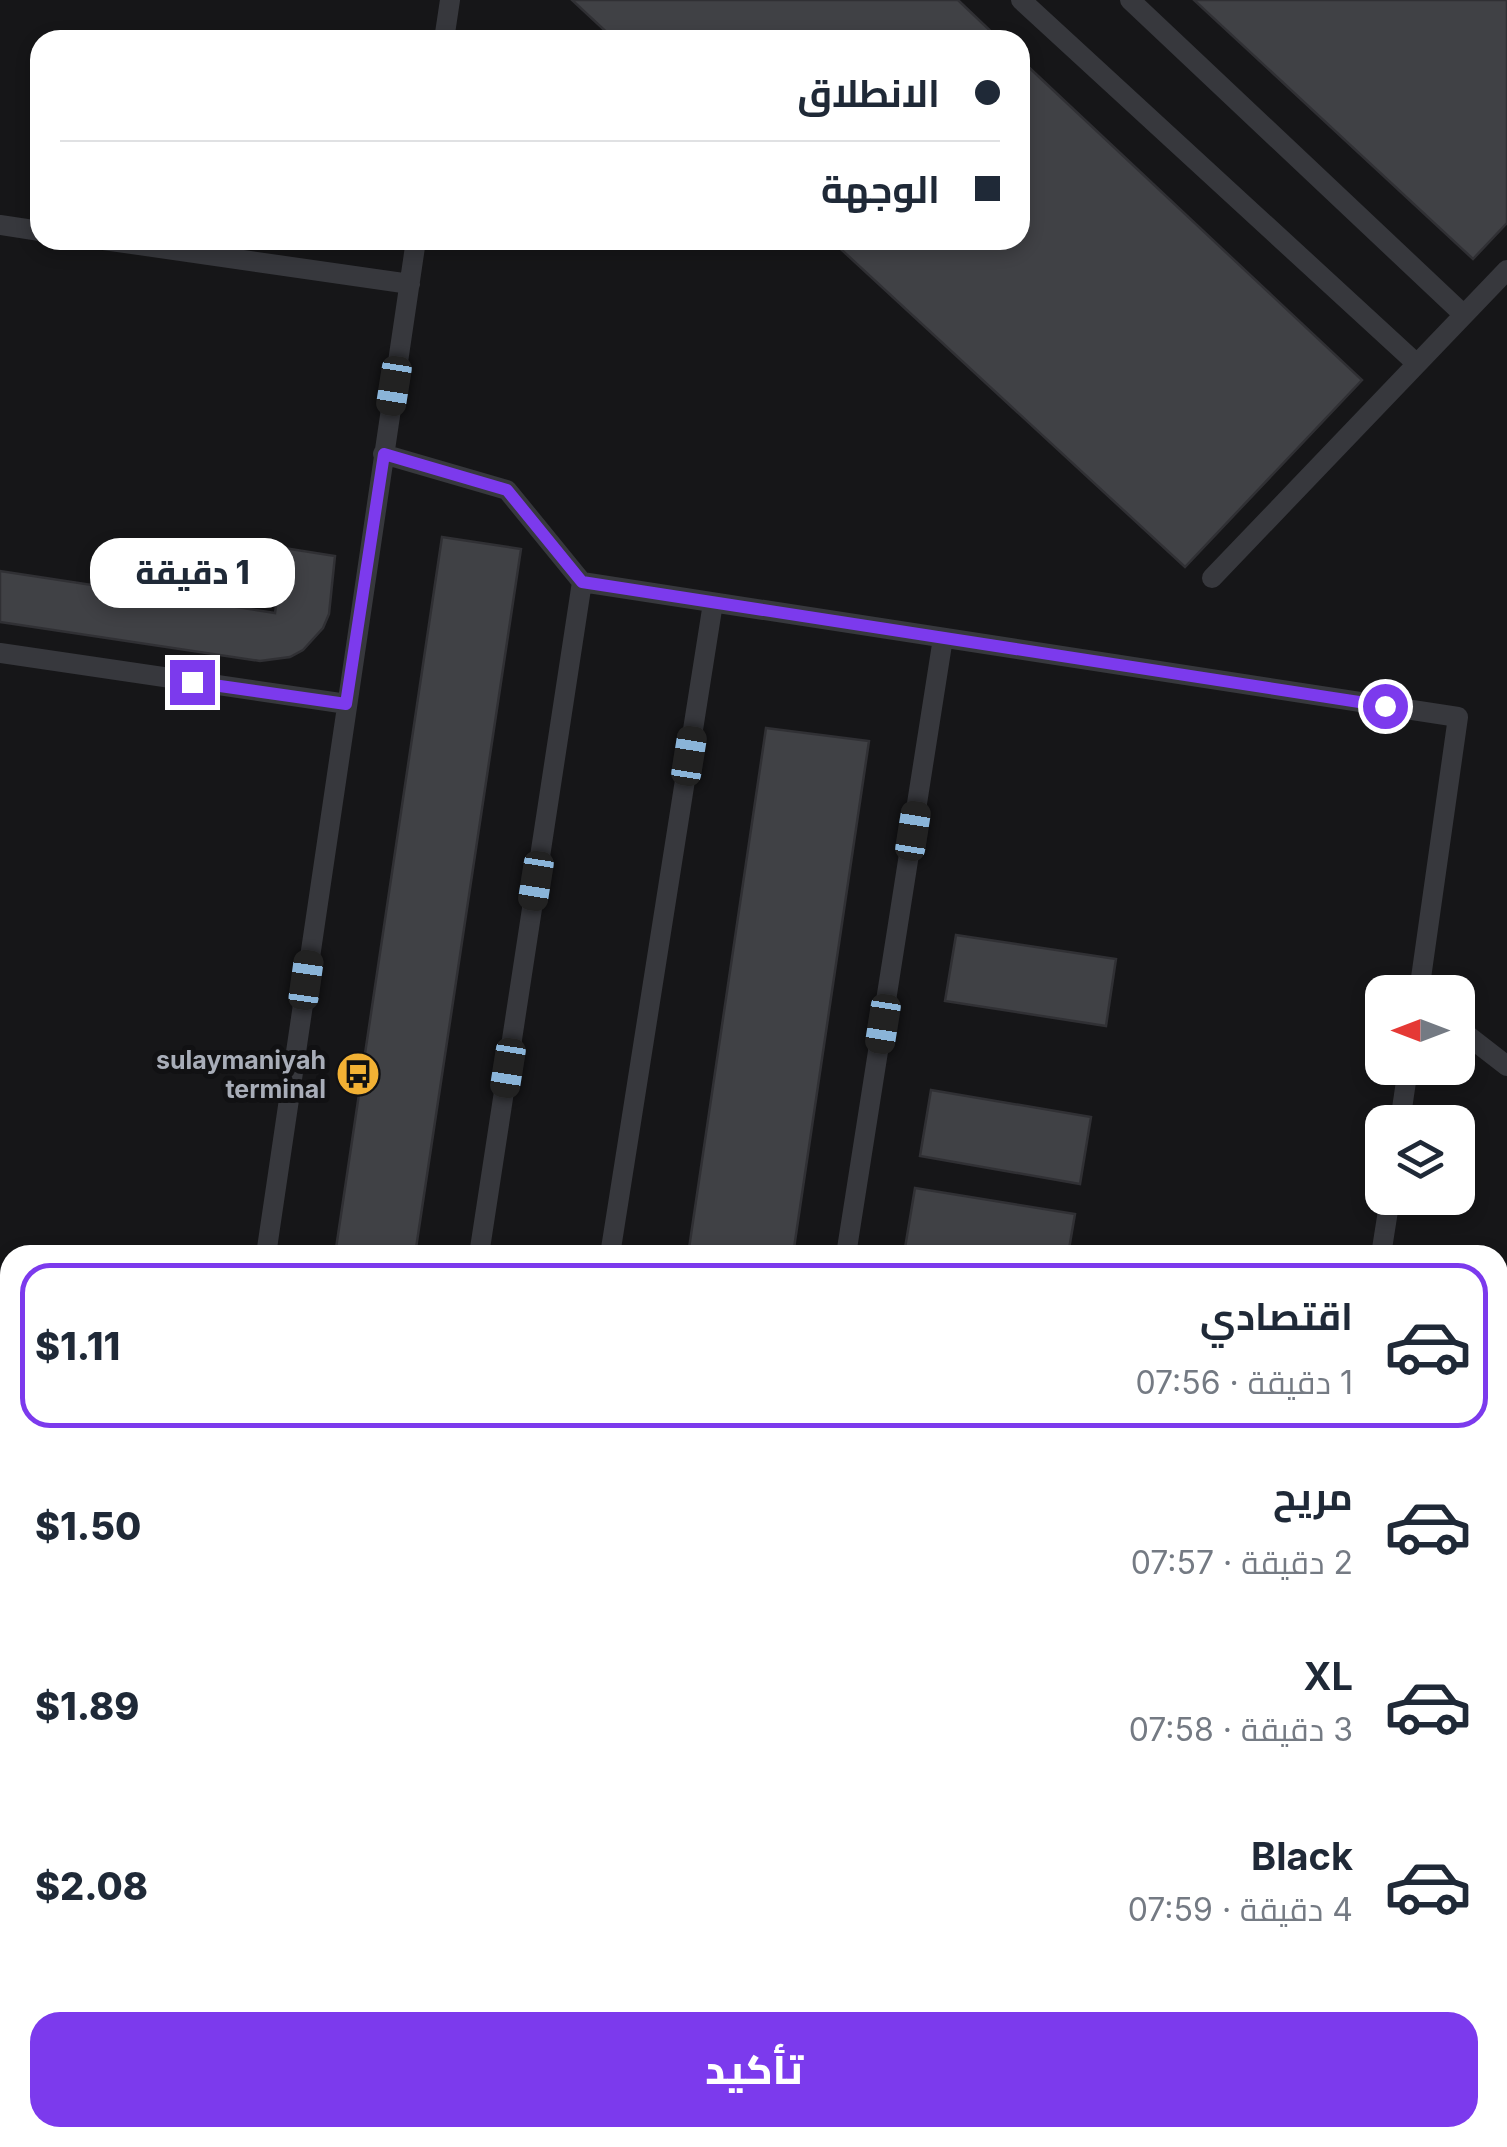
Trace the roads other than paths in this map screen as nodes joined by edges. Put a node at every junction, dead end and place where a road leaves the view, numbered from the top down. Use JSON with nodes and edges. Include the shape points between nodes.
{"nodes":[{"id":1,"x":450,"y":0,"type":"edge"},
{"id":2,"x":1021,"y":0,"type":"edge"},
{"id":3,"x":1130,"y":0,"type":"edge"},
{"id":4,"x":446,"y":30,"type":"edge"},
{"id":5,"x":0,"y":225,"type":"edge"},
{"id":6,"x":30,"y":230,"type":"edge"},
{"id":7,"x":174,"y":250,"type":"edge"},
{"id":8,"x":415,"y":250,"type":"edge"},
{"id":9,"x":1507,"y":270,"type":"edge"},
{"id":10,"x":410,"y":284,"type":"junction"},
{"id":11,"x":1464,"y":316,"type":"junction"},
{"id":12,"x":1417,"y":364,"type":"junction"},
{"id":13,"x":384,"y":454,"type":"junction"},
{"id":14,"x":1212,"y":578,"type":"dead end"},
{"id":15,"x":582,"y":582,"type":"junction"},
{"id":16,"x":713,"y":603,"type":"junction"},
{"id":17,"x":944,"y":638,"type":"junction"},
{"id":18,"x":0,"y":653,"type":"edge"},
{"id":19,"x":346,"y":704,"type":"junction"},
{"id":20,"x":1421,"y":975,"type":"edge"},
{"id":21,"x":1475,"y":1041,"type":"edge"},
{"id":22,"x":1507,"y":1066,"type":"edge"},
{"id":23,"x":1388,"y":1215,"type":"edge"},
{"id":24,"x":267,"y":1245,"type":"edge"},
{"id":25,"x":481,"y":1245,"type":"edge"},
{"id":26,"x":612,"y":1245,"type":"edge"},
{"id":27,"x":848,"y":1245,"type":"edge"},
{"id":28,"x":1383,"y":1245,"type":"edge"}],
"edges":[{"from":1,"to":4,"type":"lane"},
{"from":2,"to":12,"type":"lane"},
{"from":3,"to":11,"type":"lane"},
{"from":5,"to":6,"type":"lane"},
{"from":7,"to":10,"type":"lane"},
{"from":8,"to":10,"type":"lane"},
{"from":9,"to":11,"type":"lane"},
{"from":10,"to":13,"type":"lane"},
{"from":11,"to":12,"type":"lane"},
{"from":12,"to":14,"type":"lane"},
{"from":13,"to":15,"type":"lane","via":[[507,490]]},
{"from":13,"to":19,"type":"lane"},
{"from":15,"to":16,"type":"lane"},
{"from":15,"to":25,"type":"lane"},
{"from":16,"to":17,"type":"lane"},
{"from":16,"to":26,"type":"lane"},
{"from":17,"to":20,"type":"lane","via":[[1458,717]]},
{"from":17,"to":27,"type":"lane"},
{"from":18,"to":19,"type":"lane"},
{"from":19,"to":24,"type":"lane"},
{"from":21,"to":22,"type":"lane"},
{"from":23,"to":28,"type":"lane"}]}
